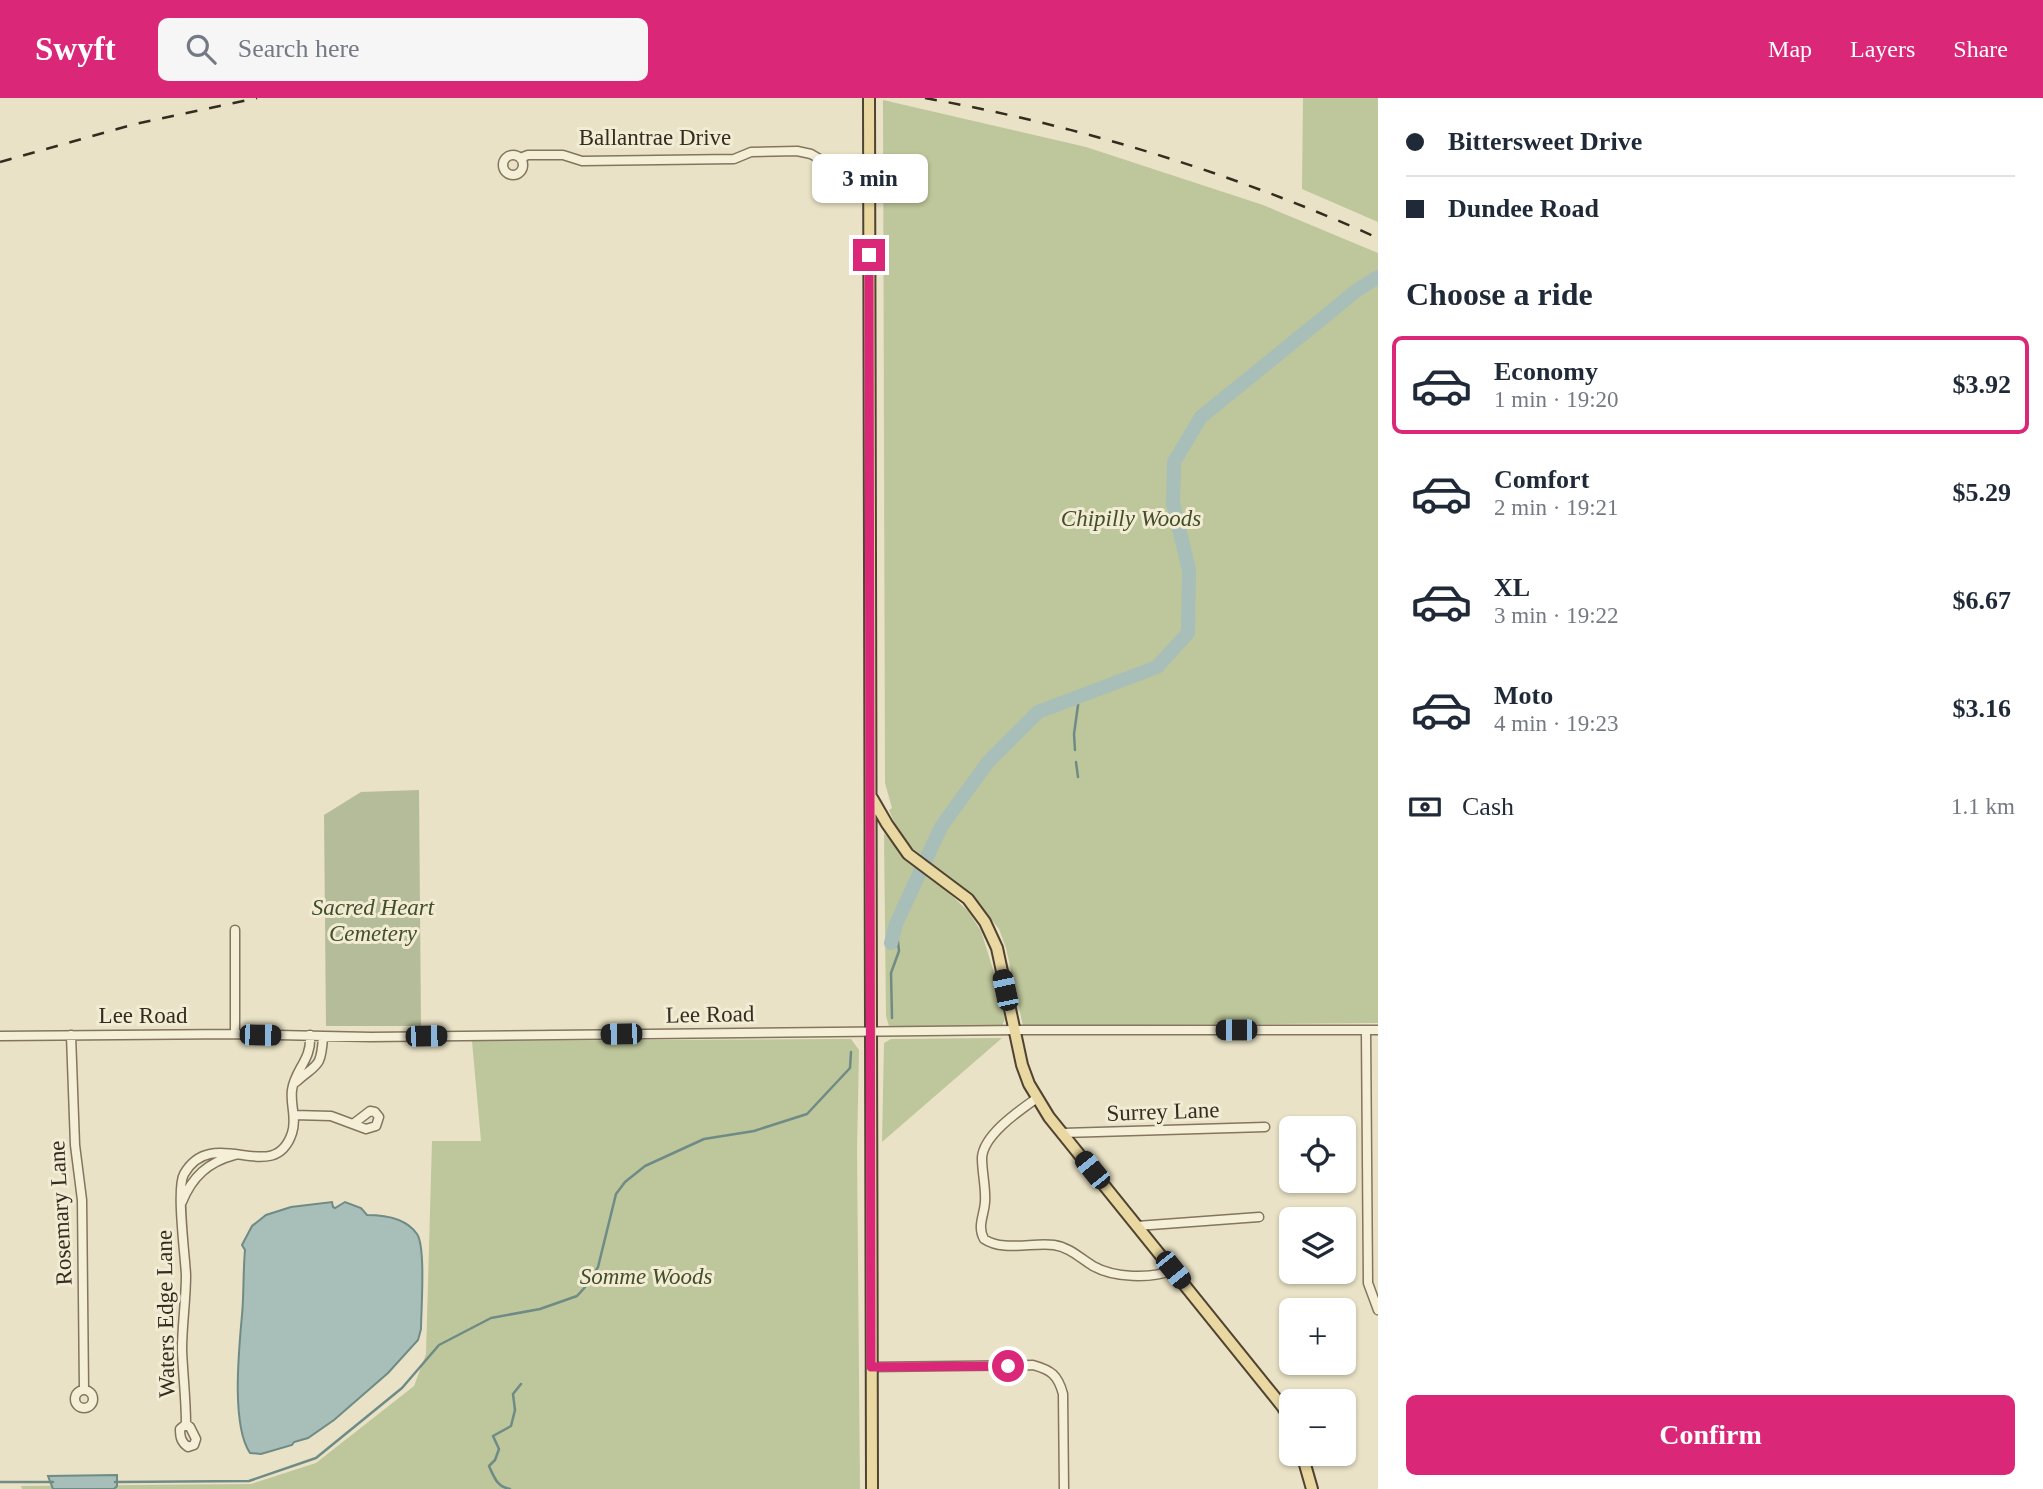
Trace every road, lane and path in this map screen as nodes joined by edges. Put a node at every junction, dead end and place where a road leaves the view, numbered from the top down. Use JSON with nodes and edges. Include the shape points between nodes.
{"nodes":[{"id":1,"x":869,"y":98,"type":"edge"},
{"id":2,"x":520,"y":158,"type":"dead end"},
{"id":3,"x":869,"y":168,"type":"junction"},
{"id":4,"x":871,"y":795,"type":"junction"},
{"id":5,"x":235,"y":930,"type":"dead end"},
{"id":6,"x":1014,"y":1030,"type":"junction"},
{"id":7,"x":1366,"y":1030,"type":"junction"},
{"id":8,"x":1378,"y":1030,"type":"edge"},
{"id":9,"x":871,"y":1032,"type":"junction"},
{"id":10,"x":235,"y":1034,"type":"junction"},
{"id":11,"x":0,"y":1035,"type":"edge"},
{"id":12,"x":71,"y":1035,"type":"junction"},
{"id":13,"x":310,"y":1035,"type":"junction"},
{"id":14,"x":323,"y":1037,"type":"junction"},
{"id":15,"x":294,"y":1084,"type":"junction"},
{"id":16,"x":1037,"y":1098,"type":"junction"},
{"id":17,"x":295,"y":1115,"type":"junction"},
{"id":18,"x":354,"y":1124,"type":"dead end"},
{"id":19,"x":1265,"y":1127,"type":"dead end"},
{"id":20,"x":1063,"y":1133,"type":"junction"},
{"id":21,"x":1258,"y":1217,"type":"dead end"},
{"id":22,"x":1137,"y":1226,"type":"junction"},
{"id":23,"x":1173,"y":1270,"type":"junction"},
{"id":24,"x":1378,"y":1310,"type":"edge"},
{"id":25,"x":871,"y":1367,"type":"junction"},
{"id":26,"x":84,"y":1389,"type":"dead end"},
{"id":27,"x":1279,"y":1402,"type":"edge"},
{"id":28,"x":186,"y":1424,"type":"dead end"},
{"id":29,"x":1305,"y":1466,"type":"edge"},
{"id":30,"x":872,"y":1489,"type":"edge"},
{"id":31,"x":1065,"y":1489,"type":"edge"},
{"id":32,"x":1312,"y":1489,"type":"edge"}],
"edges":[{"from":1,"to":3,"type":"main road"},
{"from":2,"to":3,"type":"street","name":"Ballantrae Drive","via":[[734,159],[751,152],[797,151],[840,171]]},
{"from":3,"to":4,"type":"main road"},
{"from":4,"to":6,"type":"main road","via":[[908,854],[968,899],[985,922],[997,948]]},
{"from":4,"to":9,"type":"main road"},
{"from":5,"to":10,"type":"street"},
{"from":6,"to":7,"type":"street","name":"Lee Road"},
{"from":6,"to":9,"type":"street","name":"Lee Road"},
{"from":6,"to":16,"type":"main road","via":[[1022,1065]]},
{"from":7,"to":8,"type":"street","name":"Lee Road"},
{"from":7,"to":24,"type":"street","via":[[1368,1283]]},
{"from":9,"to":14,"type":"street","name":"Lee Road"},
{"from":9,"to":25,"type":"main road"},
{"from":10,"to":12,"type":"street","name":"Lee Road"},
{"from":10,"to":13,"type":"street","name":"Lee Road"},
{"from":11,"to":12,"type":"street","name":"Lee Road"},
{"from":12,"to":26,"type":"street","name":"Rosemary Lane","via":[[82,1200]]},
{"from":13,"to":14,"type":"street","name":"Lee Road"},
{"from":13,"to":15,"type":"street","name":"Waters Edge Lane","via":[[308,1057]]},
{"from":14,"to":15,"type":"street","via":[[317,1066]]},
{"from":15,"to":17,"type":"street","name":"Waters Edge Lane"},
{"from":16,"to":20,"type":"main road"},
{"from":16,"to":23,"type":"street","via":[[1005,1123],[983,1152],[985,1199],[980,1226],[984,1240],[996,1245],[1061,1246],[1095,1267],[1116,1273],[1154,1275]]},
{"from":17,"to":18,"type":"street","via":[[322,1114]]},
{"from":17,"to":28,"type":"street","name":"Waters Edge Lane","via":[[283,1149],[261,1157],[217,1151],[193,1162],[181,1181]]},
{"from":19,"to":20,"type":"street","name":"Surrey Lane"},
{"from":20,"to":22,"type":"main road"},
{"from":21,"to":22,"type":"street"},
{"from":22,"to":23,"type":"main road"},
{"from":23,"to":27,"type":"main road"},
{"from":25,"to":30,"type":"main road"},
{"from":25,"to":31,"type":"street","via":[[1033,1365],[1050,1370],[1063,1394]]},
{"from":29,"to":32,"type":"main road"}]}
